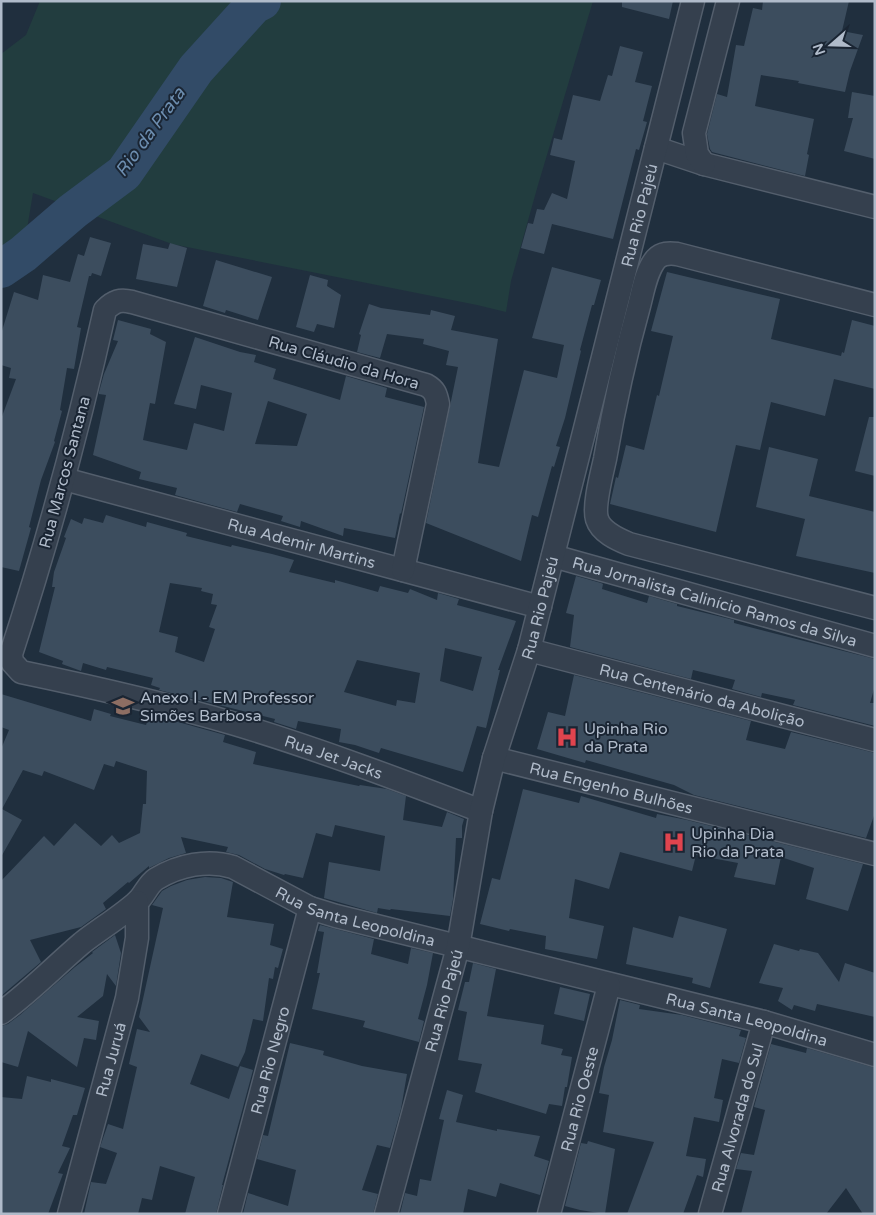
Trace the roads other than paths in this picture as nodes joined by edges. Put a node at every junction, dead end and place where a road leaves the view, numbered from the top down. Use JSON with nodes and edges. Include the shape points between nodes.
{"nodes":[{"id":1,"x":693,"y":1,"type":"edge"},
{"id":2,"x":728,"y":1,"type":"edge"},
{"id":3,"x":656,"y":148,"type":"junction"},
{"id":4,"x":704,"y":164,"type":"junction"},
{"id":5,"x":875,"y":207,"type":"edge"},
{"id":6,"x":132,"y":302,"type":"joint"},
{"id":7,"x":875,"y":305,"type":"edge"},
{"id":8,"x":64,"y":480,"type":"junction"},
{"id":9,"x":565,"y":507,"type":"junction"},
{"id":10,"x":596,"y":515,"type":"junction"},
{"id":11,"x":553,"y":556,"type":"junction"},
{"id":12,"x":403,"y":570,"type":"junction"},
{"id":13,"x":540,"y":607,"type":"junction"},
{"id":14,"x":875,"y":608,"type":"edge"},
{"id":15,"x":875,"y":646,"type":"edge"},
{"id":16,"x":529,"y":650,"type":"junction"},
{"id":17,"x":12,"y":662,"type":"joint"},
{"id":18,"x":875,"y":740,"type":"edge"},
{"id":19,"x":494,"y":758,"type":"junction"},
{"id":20,"x":482,"y":811,"type":"junction"},
{"id":21,"x":875,"y":854,"type":"edge"},
{"id":22,"x":137,"y":902,"type":"junction"},
{"id":23,"x":310,"y":908,"type":"junction"},
{"id":24,"x":458,"y":947,"type":"junction"},
{"id":25,"x":609,"y":985,"type":"junction"},
{"id":26,"x":1,"y":1013,"type":"edge"},
{"id":27,"x":764,"y":1022,"type":"junction"},
{"id":28,"x":875,"y":1055,"type":"edge"},
{"id":29,"x":69,"y":1214,"type":"edge"},
{"id":30,"x":229,"y":1214,"type":"edge"},
{"id":31,"x":386,"y":1214,"type":"edge"},
{"id":32,"x":549,"y":1214,"type":"edge"},
{"id":33,"x":710,"y":1214,"type":"edge"}],
"edges":[{"from":1,"to":3,"type":"street","name":"Rua Rio Pajeú"},
{"from":2,"to":4,"type":"street","via":[[694,133],[697,154]]},
{"from":3,"to":4,"type":"street"},
{"from":3,"to":9,"type":"street","name":"Rua Rio Pajeú"},
{"from":4,"to":5,"type":"street"},
{"from":6,"to":8,"type":"street","name":"Rua Marcos Santana","via":[[116,301],[105,310]]},
{"from":6,"to":12,"type":"street","name":"Rua Cláudio da Hora","via":[[433,389],[438,404]]},
{"from":7,"to":10,"type":"street","via":[[677,254],[658,258],[644,288],[618,389]]},
{"from":8,"to":12,"type":"street","name":"Rua Ademir Martins"},
{"from":8,"to":17,"type":"street","name":"Rua Marcos Santana","via":[[11,654]]},
{"from":9,"to":10,"type":"street"},
{"from":9,"to":11,"type":"street","name":"Rua Rio Pajeú"},
{"from":10,"to":14,"type":"street","via":[[608,533],[629,544]]},
{"from":11,"to":13,"type":"street","name":"Rua Rio Pajeú"},
{"from":11,"to":15,"type":"street","name":"Rua Jornalista Calinício Ramos da Silva"},
{"from":12,"to":13,"type":"street","name":"Rua Ademir Martins"},
{"from":13,"to":16,"type":"street","name":"Rua Rio Pajeú"},
{"from":16,"to":18,"type":"street","name":"Rua Centenário da Abolição"},
{"from":16,"to":19,"type":"street","name":"Rua Rio Pajeú"},
{"from":17,"to":20,"type":"street","name":"Rua Jet Jacks","via":[[21,672],[235,724]]},
{"from":19,"to":20,"type":"street","name":"Rua Rio Pajeú"},
{"from":19,"to":21,"type":"street","name":"Rua Engenho Bulhões"},
{"from":20,"to":24,"type":"street","name":"Rua Rio Pajeú"},
{"from":22,"to":23,"type":"street","name":"Rua Santa Leopoldina","via":[[157,879],[206,862],[233,867]]},
{"from":22,"to":26,"type":"street","name":"Rua Santa Leopoldina"},
{"from":22,"to":29,"type":"street","name":"Rua Juruá","via":[[137,938],[127,998]]},
{"from":23,"to":24,"type":"street","name":"Rua Santa Leopoldina"},
{"from":23,"to":30,"type":"street","name":"Rua Rio Negro"},
{"from":24,"to":25,"type":"street","name":"Rua Santa Leopoldina"},
{"from":24,"to":31,"type":"street","name":"Rua Rio Pajeú"},
{"from":25,"to":27,"type":"street","name":"Rua Santa Leopoldina"},
{"from":25,"to":32,"type":"street","name":"Rua Rio Oeste"},
{"from":27,"to":28,"type":"street","name":"Rua Santa Leopoldina"},
{"from":27,"to":33,"type":"street","name":"Rua Alvorada do Sul"}]}
